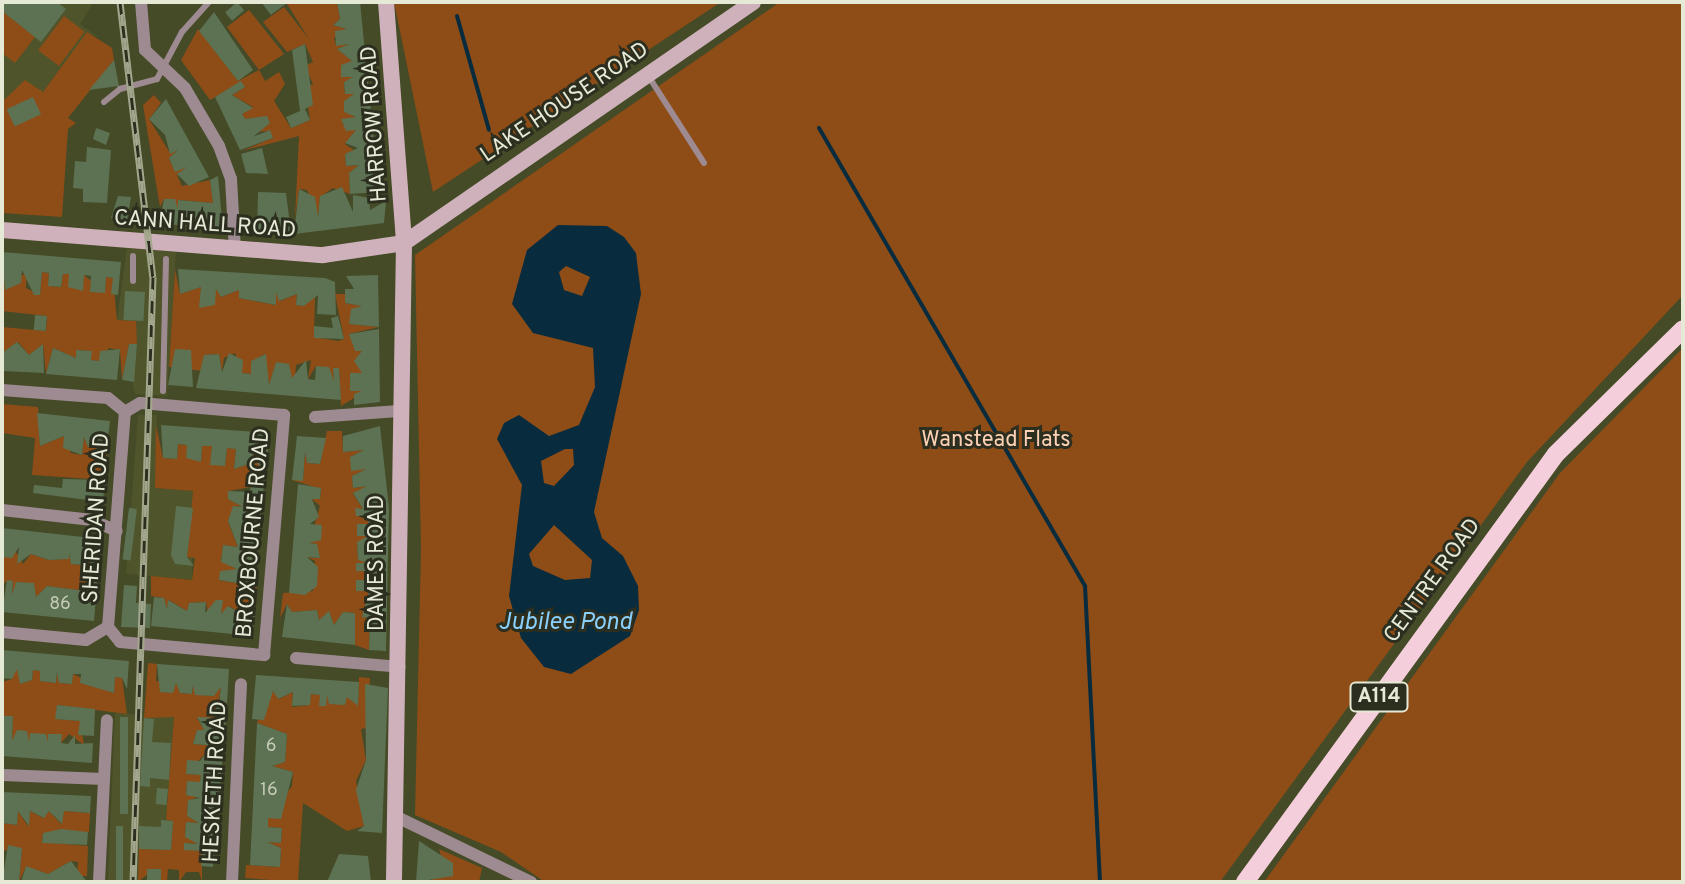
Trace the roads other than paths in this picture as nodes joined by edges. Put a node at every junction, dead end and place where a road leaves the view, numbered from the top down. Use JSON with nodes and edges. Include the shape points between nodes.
{"nodes":[{"id":1,"x":209,"y":2,"type":"edge"},
{"id":2,"x":386,"y":2,"type":"edge"},
{"id":3,"x":753,"y":2,"type":"edge"},
{"id":4,"x":142,"y":6,"type":"edge"},
{"id":5,"x":165,"y":68,"type":"junction"},
{"id":6,"x":646,"y":74,"type":"junction"},
{"id":7,"x":104,"y":102,"type":"dead end"},
{"id":8,"x":704,"y":163,"type":"dead end"},
{"id":9,"x":2,"y":230,"type":"edge"},
{"id":10,"x":404,"y":243,"type":"junction"},
{"id":11,"x":235,"y":250,"type":"junction"},
{"id":12,"x":133,"y":256,"type":"dead end"},
{"id":13,"x":166,"y":259,"type":"dead end"},
{"id":14,"x":133,"y":281,"type":"dead end"},
{"id":15,"x":1683,"y":329,"type":"edge"},
{"id":16,"x":2,"y":390,"type":"edge"},
{"id":17,"x":163,"y":391,"type":"dead end"},
{"id":18,"x":399,"y":411,"type":"junction"},
{"id":19,"x":125,"y":412,"type":"junction"},
{"id":20,"x":315,"y":417,"type":"dead end"},
{"id":21,"x":2,"y":510,"type":"edge"},
{"id":22,"x":117,"y":531,"type":"junction"},
{"id":23,"x":108,"y":627,"type":"junction"},
{"id":24,"x":2,"y":632,"type":"edge"},
{"id":25,"x":296,"y":658,"type":"dead end"},
{"id":26,"x":400,"y":667,"type":"junction"},
{"id":27,"x":241,"y":684,"type":"dead end"},
{"id":28,"x":107,"y":720,"type":"dead end"},
{"id":29,"x":2,"y":775,"type":"edge"},
{"id":30,"x":104,"y":779,"type":"junction"},
{"id":31,"x":399,"y":818,"type":"junction"},
{"id":32,"x":99,"y":882,"type":"edge"},
{"id":33,"x":232,"y":882,"type":"edge"},
{"id":34,"x":394,"y":882,"type":"edge"},
{"id":35,"x":531,"y":882,"type":"edge"},
{"id":36,"x":1245,"y":882,"type":"edge"}],
"edges":[{"from":1,"to":5,"type":"lane","via":[[182,32]]},
{"from":2,"to":10,"type":"main road","name":"HARROW ROAD"},
{"from":3,"to":6,"type":"main road","name":"LAKE HOUSE ROAD"},
{"from":4,"to":5,"type":"street","via":[[145,48]]},
{"from":5,"to":7,"type":"lane"},
{"from":5,"to":11,"type":"street","via":[[219,146],[231,179]]},
{"from":6,"to":8,"type":"lane"},
{"from":6,"to":10,"type":"main road","name":"LAKE HOUSE ROAD"},
{"from":9,"to":11,"type":"main road","name":"CANN HALL ROAD"},
{"from":10,"to":11,"type":"main road","name":"CANN HALL ROAD","via":[[352,255]]},
{"from":10,"to":18,"type":"main road","name":"DAMES ROAD"},
{"from":12,"to":14,"type":"lane"},
{"from":13,"to":17,"type":"lane"},
{"from":15,"to":36,"type":"main road","name":"CENTRE ROAD","number":"A114","via":[[1556,454]]},
{"from":16,"to":19,"type":"street","via":[[96,396]]},
{"from":18,"to":20,"type":"street"},
{"from":18,"to":26,"type":"main road","name":"DAMES ROAD"},
{"from":19,"to":22,"type":"street","name":"SHERIDAN ROAD"},
{"from":19,"to":23,"type":"street","name":"BROXBOURNE ROAD","via":[[140,403],[284,415],[264,655],[120,642]]},
{"from":21,"to":22,"type":"street","via":[[92,520]]},
{"from":22,"to":23,"type":"street","name":"SHERIDAN ROAD"},
{"from":23,"to":24,"type":"street","via":[[86,640]]},
{"from":25,"to":26,"type":"street"},
{"from":26,"to":31,"type":"main road","name":"DAMES ROAD"},
{"from":27,"to":33,"type":"street","name":"HESKETH ROAD"},
{"from":28,"to":30,"type":"street"},
{"from":29,"to":30,"type":"street"},
{"from":30,"to":32,"type":"street"},
{"from":31,"to":34,"type":"main road","name":"DAMES ROAD"},
{"from":31,"to":35,"type":"street"}]}
